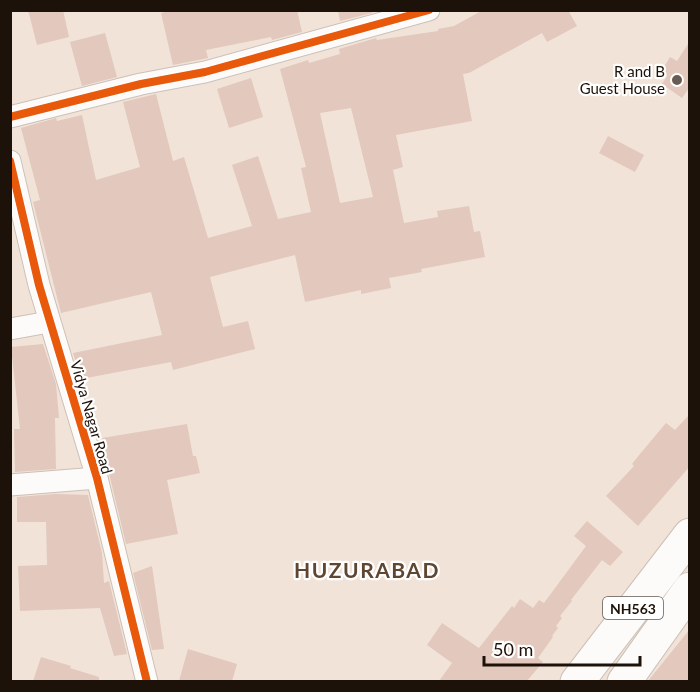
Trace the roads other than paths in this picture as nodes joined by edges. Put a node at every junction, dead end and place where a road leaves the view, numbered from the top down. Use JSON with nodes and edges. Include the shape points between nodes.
{"nodes":[{"id":1,"x":429,"y":10,"type":"edge"},
{"id":2,"x":10,"y":117,"type":"edge"},
{"id":3,"x":10,"y":161,"type":"edge"},
{"id":4,"x":49,"y":322,"type":"junction"},
{"id":5,"x":10,"y":328,"type":"edge"},
{"id":6,"x":96,"y":478,"type":"junction"},
{"id":7,"x":10,"y":485,"type":"edge"},
{"id":8,"x":690,"y":535,"type":"edge"},
{"id":9,"x":690,"y":590,"type":"edge"},
{"id":10,"x":147,"y":681,"type":"edge"},
{"id":11,"x":577,"y":681,"type":"edge"},
{"id":12,"x":624,"y":681,"type":"edge"}],
"edges":[{"from":1,"to":2,"type":"street","via":[[205,72]]},
{"from":3,"to":4,"type":"street","name":"Vidya Nagar Road"},
{"from":4,"to":5,"type":"street"},
{"from":4,"to":6,"type":"street","name":"Vidya Nagar Road"},
{"from":6,"to":7,"type":"street"},
{"from":6,"to":10,"type":"street","name":"Vidya Nagar Road"},
{"from":8,"to":11,"type":"highway","number":"NH563"},
{"from":9,"to":12,"type":"highway","number":"NH563"}]}
